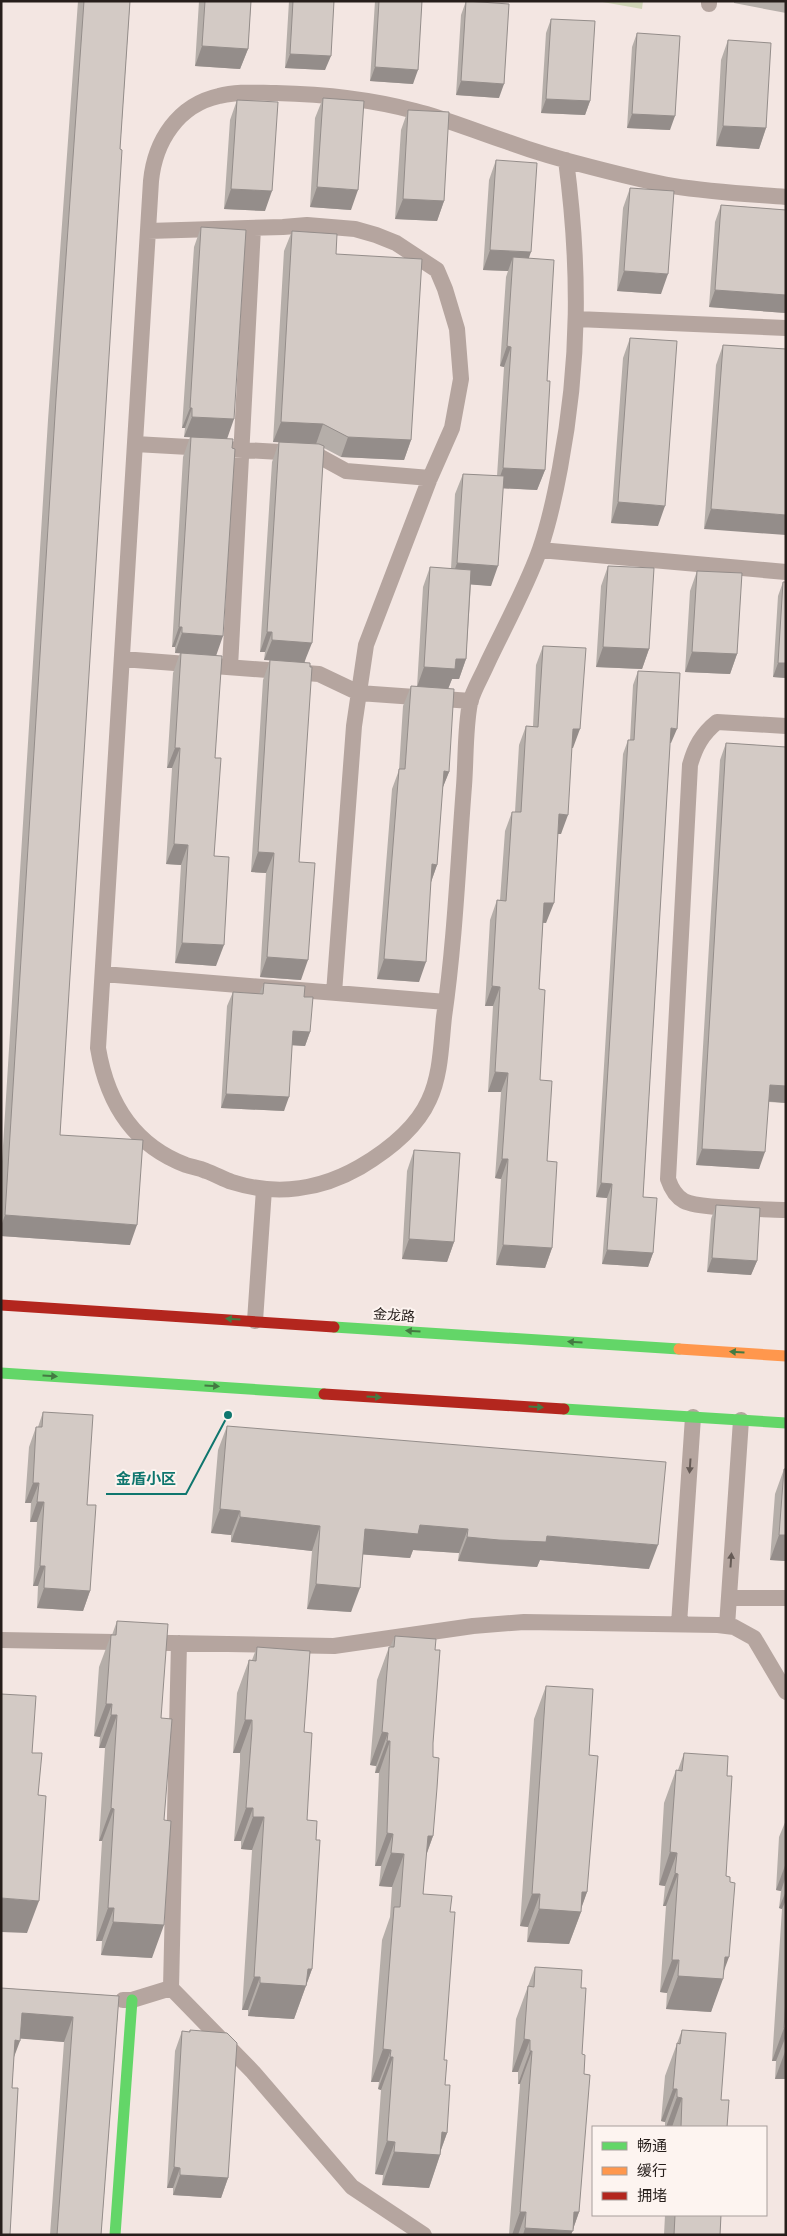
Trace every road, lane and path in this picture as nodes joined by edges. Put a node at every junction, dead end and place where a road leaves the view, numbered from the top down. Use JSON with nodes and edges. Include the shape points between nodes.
{"nodes":[{"id":1,"x":566,"y":160,"type":"junction"},
{"id":2,"x":786,"y":197,"type":"edge"},
{"id":3,"x":253,"y":228,"type":"junction"},
{"id":4,"x":148,"y":231,"type":"junction"},
{"id":5,"x":577,"y":320,"type":"junction"},
{"id":6,"x":786,"y":328,"type":"edge"},
{"id":7,"x":135,"y":444,"type":"junction"},
{"id":8,"x":241,"y":450,"type":"junction"},
{"id":9,"x":430,"y":478,"type":"junction"},
{"id":10,"x":540,"y":550,"type":"junction"},
{"id":11,"x":786,"y":572,"type":"edge"},
{"id":12,"x":122,"y":659,"type":"junction"},
{"id":13,"x":230,"y":667,"type":"junction"},
{"id":14,"x":358,"y":693,"type":"junction"},
{"id":15,"x":471,"y":701,"type":"junction"},
{"id":16,"x":786,"y":726,"type":"edge"},
{"id":17,"x":103,"y":974,"type":"junction"},
{"id":18,"x":334,"y":993,"type":"junction"},
{"id":19,"x":446,"y":1002,"type":"junction"},
{"id":20,"x":264,"y":1189,"type":"junction"},
{"id":21,"x":786,"y":1210,"type":"edge"},
{"id":22,"x":1,"y":1305,"type":"edge"},
{"id":23,"x":255,"y":1321,"type":"junction"},
{"id":24,"x":786,"y":1356,"type":"edge"},
{"id":25,"x":1,"y":1372,"type":"edge"},
{"id":26,"x":693,"y":1417,"type":"junction"},
{"id":27,"x":741,"y":1420,"type":"junction"},
{"id":28,"x":786,"y":1423,"type":"edge"},
{"id":29,"x":729,"y":1598,"type":"junction"},
{"id":30,"x":786,"y":1598,"type":"edge"},
{"id":31,"x":678,"y":1624,"type":"junction"},
{"id":32,"x":727,"y":1626,"type":"junction"},
{"id":33,"x":1,"y":1640,"type":"edge"},
{"id":34,"x":179,"y":1643,"type":"junction"},
{"id":35,"x":786,"y":1692,"type":"edge"},
{"id":36,"x":171,"y":1988,"type":"junction"},
{"id":37,"x":104,"y":1998,"type":"edge"},
{"id":38,"x":132,"y":2000,"type":"junction"},
{"id":39,"x":115,"y":2235,"type":"edge"},
{"id":40,"x":424,"y":2235,"type":"edge"}],
"edges":[{"from":1,"to":2,"type":"lane","via":[[674,186]]},
{"from":1,"to":4,"type":"lane","via":[[452,122],[376,102],[298,94],[221,95],[207,99],[180,115],[160,144],[153,162]]},
{"from":1,"to":5,"type":"lane","via":[[577,266]]},
{"from":3,"to":4,"type":"lane"},
{"from":3,"to":8,"type":"lane"},
{"from":3,"to":9,"type":"lane","via":[[307,225],[355,229],[396,243],[437,270],[457,329],[461,379],[452,428]]},
{"from":4,"to":7,"type":"lane"},
{"from":5,"to":6,"type":"lane"},
{"from":5,"to":10,"type":"lane","via":[[566,436]]},
{"from":7,"to":8,"type":"lane"},
{"from":7,"to":12,"type":"lane"},
{"from":8,"to":9,"type":"lane","via":[[315,454],[346,471]]},
{"from":8,"to":13,"type":"lane"},
{"from":9,"to":14,"type":"lane","via":[[366,645]]},
{"from":10,"to":11,"type":"lane"},
{"from":10,"to":15,"type":"lane"},
{"from":12,"to":13,"type":"lane"},
{"from":12,"to":17,"type":"lane"},
{"from":13,"to":14,"type":"lane","via":[[319,674]]},
{"from":14,"to":15,"type":"lane"},
{"from":14,"to":18,"type":"lane"},
{"from":15,"to":19,"type":"lane"},
{"from":16,"to":21,"type":"lane","via":[[717,722],[702,735],[690,765],[668,1180],[672,1190],[693,1205]]},
{"from":17,"to":18,"type":"lane"},
{"from":17,"to":20,"type":"lane","via":[[98,1048],[102,1072],[123,1117],[151,1146],[168,1157],[230,1181]]},
{"from":18,"to":19,"type":"lane"},
{"from":19,"to":20,"type":"lane","via":[[435,1084],[420,1117],[409,1130],[363,1165],[337,1179],[302,1189]]},
{"from":20,"to":23,"type":"lane"},
{"from":23,"to":22,"type":"main road","name":"金龙路","one_way":true},
{"from":24,"to":23,"type":"main road","name":"金龙路","one_way":true},
{"from":25,"to":26,"type":"main road","one_way":true},
{"from":26,"to":27,"type":"main road"},
{"from":26,"to":31,"type":"lane","one_way":true},
{"from":27,"to":28,"type":"main road"},
{"from":29,"to":27,"type":"lane","one_way":true},
{"from":29,"to":30,"type":"lane"},
{"from":29,"to":32,"type":"lane"},
{"from":31,"to":32,"type":"lane"},
{"from":31,"to":34,"type":"lane","via":[[524,1622],[334,1646]]},
{"from":32,"to":35,"type":"lane","via":[[754,1638]]},
{"from":33,"to":34,"type":"lane"},
{"from":34,"to":36,"type":"lane"},
{"from":36,"to":38,"type":"lane"},
{"from":36,"to":40,"type":"lane","via":[[253,2072],[352,2187]]},
{"from":37,"to":38,"type":"lane"},
{"from":38,"to":39,"type":"main road"}]}
